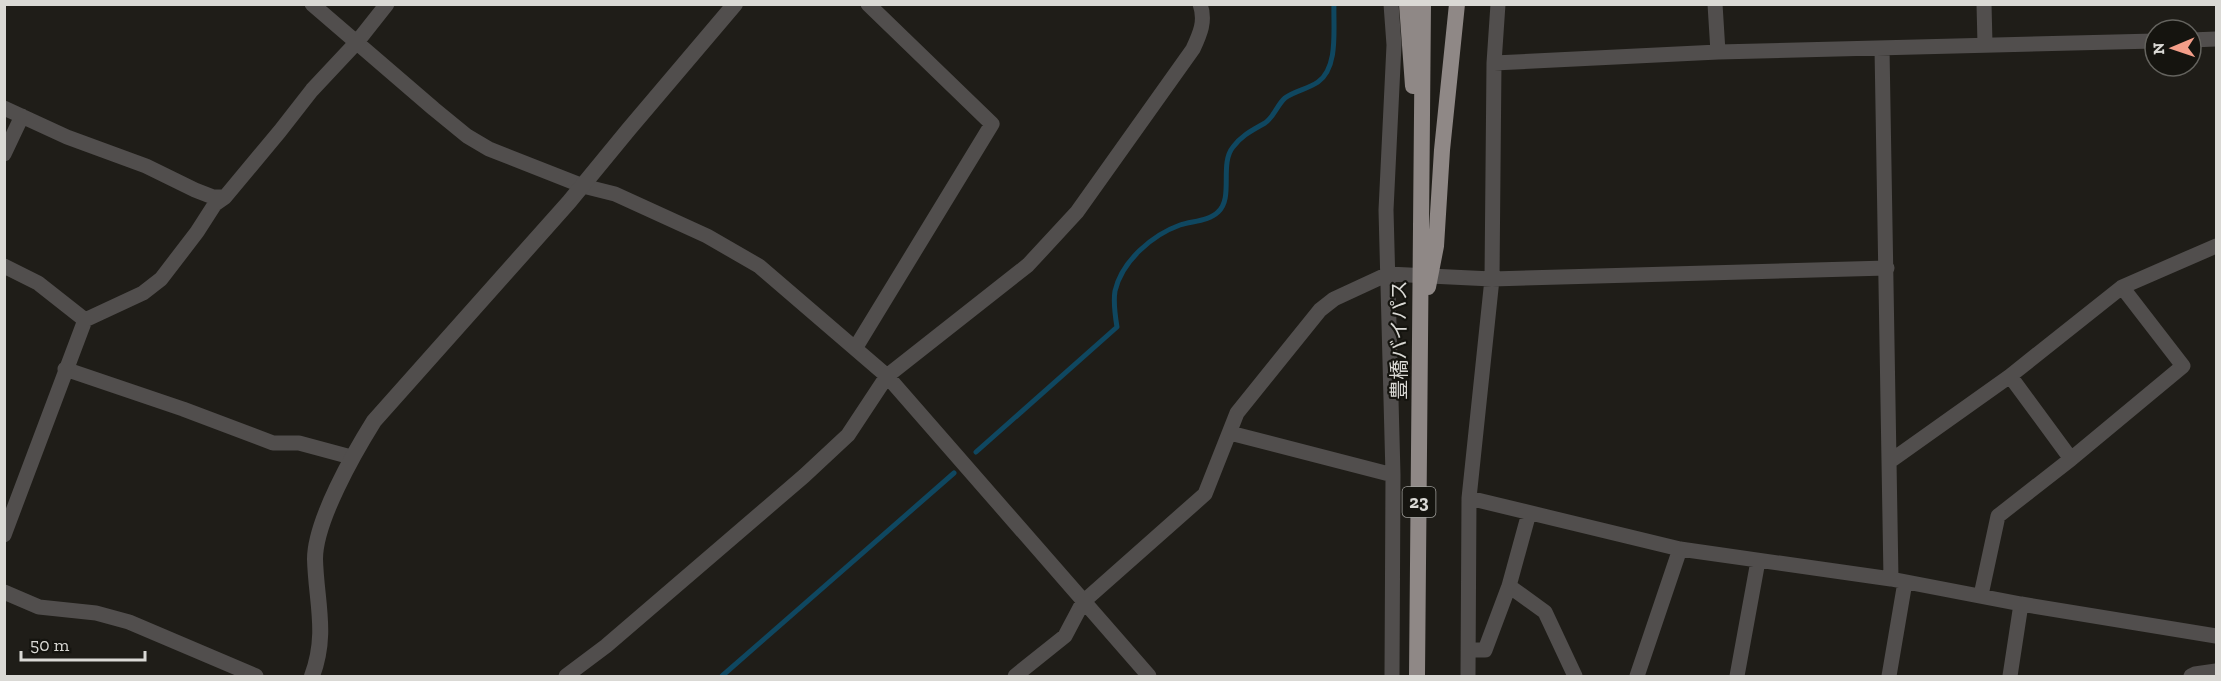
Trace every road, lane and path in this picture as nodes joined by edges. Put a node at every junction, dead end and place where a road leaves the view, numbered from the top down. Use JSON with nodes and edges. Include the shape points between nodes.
{"nodes":[{"id":1,"x":312,"y":4,"type":"edge"},
{"id":2,"x":387,"y":4,"type":"edge"},
{"id":3,"x":735,"y":4,"type":"edge"},
{"id":4,"x":868,"y":4,"type":"edge"},
{"id":5,"x":1200,"y":4,"type":"edge"},
{"id":6,"x":1391,"y":4,"type":"edge"},
{"id":7,"x":1407,"y":4,"type":"edge"},
{"id":8,"x":1423,"y":4,"type":"edge"},
{"id":9,"x":1457,"y":4,"type":"edge"},
{"id":10,"x":1498,"y":4,"type":"edge"},
{"id":11,"x":1715,"y":4,"type":"edge"},
{"id":12,"x":1984,"y":4,"type":"edge"},
{"id":13,"x":2143,"y":40,"type":"edge"},
{"id":14,"x":357,"y":42,"type":"junction"},
{"id":15,"x":1985,"y":44,"type":"junction"},
{"id":16,"x":1882,"y":48,"type":"junction"},
{"id":17,"x":1718,"y":52,"type":"junction"},
{"id":18,"x":1494,"y":63,"type":"junction"},
{"id":19,"x":4,"y":108,"type":"edge"},
{"id":20,"x":22,"y":116,"type":"junction"},
{"id":21,"x":4,"y":154,"type":"edge"},
{"id":22,"x":583,"y":186,"type":"junction"},
{"id":23,"x":225,"y":197,"type":"junction"},
{"id":24,"x":1421,"y":201,"type":"junction"},
{"id":25,"x":2217,"y":246,"type":"edge"},
{"id":26,"x":4,"y":266,"type":"edge"},
{"id":27,"x":1887,"y":268,"type":"junction"},
{"id":28,"x":1388,"y":274,"type":"junction"},
{"id":29,"x":1492,"y":279,"type":"junction"},
{"id":30,"x":2122,"y":287,"type":"junction"},
{"id":31,"x":85,"y":320,"type":"junction"},
{"id":32,"x":1421,"y":327,"type":"junction"},
{"id":33,"x":856,"y":347,"type":"junction"},
{"id":34,"x":65,"y":369,"type":"junction"},
{"id":35,"x":887,"y":376,"type":"junction"},
{"id":36,"x":2010,"y":376,"type":"junction"},
{"id":37,"x":1230,"y":433,"type":"junction"},
{"id":38,"x":351,"y":457,"type":"junction"},
{"id":39,"x":2071,"y":459,"type":"junction"},
{"id":40,"x":1889,"y":462,"type":"junction"},
{"id":41,"x":1393,"y":475,"type":"junction"},
{"id":42,"x":1469,"y":498,"type":"junction"},
{"id":43,"x":1529,"y":513,"type":"junction"},
{"id":44,"x":4,"y":535,"type":"edge"},
{"id":45,"x":1680,"y":549,"type":"junction"},
{"id":46,"x":1758,"y":561,"type":"junction"},
{"id":47,"x":1898,"y":580,"type":"junction"},
{"id":48,"x":1509,"y":586,"type":"junction"},
{"id":49,"x":4,"y":592,"type":"edge"},
{"id":50,"x":1981,"y":595,"type":"junction"},
{"id":51,"x":1083,"y":603,"type":"junction"},
{"id":52,"x":2021,"y":604,"type":"junction"},
{"id":53,"x":2217,"y":636,"type":"edge"},
{"id":54,"x":1468,"y":650,"type":"junction"},
{"id":55,"x":2217,"y":671,"type":"edge"},
{"id":56,"x":256,"y":676,"type":"edge"},
{"id":57,"x":312,"y":676,"type":"edge"},
{"id":58,"x":566,"y":676,"type":"edge"},
{"id":59,"x":1015,"y":676,"type":"edge"},
{"id":60,"x":1149,"y":676,"type":"edge"},
{"id":61,"x":1392,"y":676,"type":"edge"},
{"id":62,"x":1417,"y":676,"type":"edge"},
{"id":63,"x":1468,"y":676,"type":"edge"},
{"id":64,"x":1575,"y":676,"type":"edge"},
{"id":65,"x":1637,"y":676,"type":"edge"},
{"id":66,"x":1737,"y":676,"type":"edge"},
{"id":67,"x":1889,"y":676,"type":"edge"},
{"id":68,"x":2010,"y":676,"type":"edge"},
{"id":69,"x":2191,"y":676,"type":"edge"}],
"edges":[{"from":1,"to":14,"type":"street"},
{"from":2,"to":14,"type":"street"},
{"from":3,"to":22,"type":"street"},
{"from":4,"to":33,"type":"street","via":[[992,124]]},
{"from":5,"to":35,"type":"street","via":[[1202,30],[1193,49],[1077,212],[1028,265]]},
{"from":6,"to":28,"type":"street","via":[[1394,45],[1386,210]]},
{"from":7,"to":24,"type":"highway","number":"23"},
{"from":8,"to":24,"type":"highway","name":"豊橋バイパス","number":"23"},
{"from":9,"to":32,"type":"highway","number":"23","via":[[1436,246]]},
{"from":10,"to":18,"type":"street"},
{"from":11,"to":17,"type":"street"},
{"from":12,"to":15,"type":"street"},
{"from":13,"to":15,"type":"street"},
{"from":14,"to":22,"type":"street","via":[[467,136],[489,149]]},
{"from":14,"to":23,"type":"street","via":[[312,90]]},
{"from":15,"to":16,"type":"street"},
{"from":16,"to":17,"type":"street"},
{"from":16,"to":27,"type":"street"},
{"from":17,"to":18,"type":"street"},
{"from":18,"to":29,"type":"street"},
{"from":19,"to":20,"type":"street"},
{"from":20,"to":21,"type":"street"},
{"from":20,"to":23,"type":"street","via":[[195,190]]},
{"from":22,"to":33,"type":"street","via":[[615,194],[707,236],[759,266]]},
{"from":22,"to":38,"type":"street","via":[[374,421]]},
{"from":23,"to":31,"type":"street","via":[[215,204],[161,279],[143,293]]},
{"from":24,"to":32,"type":"highway","name":"豊橋バイパス","number":"23"},
{"from":25,"to":30,"type":"street"},
{"from":26,"to":31,"type":"street","via":[[38,283]]},
{"from":27,"to":29,"type":"street"},
{"from":27,"to":40,"type":"street"},
{"from":28,"to":29,"type":"street"},
{"from":28,"to":37,"type":"street","via":[[1334,298],[1320,310],[1238,413]]},
{"from":28,"to":41,"type":"street"},
{"from":29,"to":42,"type":"street"},
{"from":30,"to":36,"type":"street"},
{"from":30,"to":39,"type":"street","via":[[2183,366]]},
{"from":31,"to":34,"type":"street"},
{"from":32,"to":62,"type":"highway","name":"豊橋バイパス","number":"23"},
{"from":33,"to":35,"type":"street"},
{"from":34,"to":38,"type":"street","via":[[273,443],[299,443]]},
{"from":34,"to":44,"type":"street"},
{"from":35,"to":51,"type":"street"},
{"from":35,"to":58,"type":"street","via":[[848,435]]},
{"from":36,"to":39,"type":"street"},
{"from":36,"to":40,"type":"street"},
{"from":37,"to":41,"type":"street"},
{"from":37,"to":51,"type":"street","via":[[1205,494]]},
{"from":38,"to":57,"type":"street","via":[[321,529],[315,557],[321,640]]},
{"from":39,"to":50,"type":"street","via":[[1998,516]]},
{"from":40,"to":47,"type":"street"},
{"from":41,"to":61,"type":"street"},
{"from":42,"to":43,"type":"street"},
{"from":42,"to":54,"type":"street"},
{"from":43,"to":45,"type":"street"},
{"from":43,"to":48,"type":"street"},
{"from":45,"to":46,"type":"street"},
{"from":45,"to":65,"type":"street"},
{"from":46,"to":47,"type":"street"},
{"from":46,"to":66,"type":"street"},
{"from":47,"to":50,"type":"street"},
{"from":47,"to":67,"type":"street"},
{"from":48,"to":54,"type":"street","via":[[1485,650]]},
{"from":48,"to":64,"type":"street","via":[[1545,612]]},
{"from":49,"to":56,"type":"street","via":[[39,607],[96,613],[129,622]]},
{"from":50,"to":52,"type":"street"},
{"from":51,"to":59,"type":"street","via":[[1065,636]]},
{"from":51,"to":60,"type":"street"},
{"from":52,"to":53,"type":"street"},
{"from":52,"to":68,"type":"street"},
{"from":54,"to":63,"type":"street"},
{"from":55,"to":69,"type":"street"}]}
